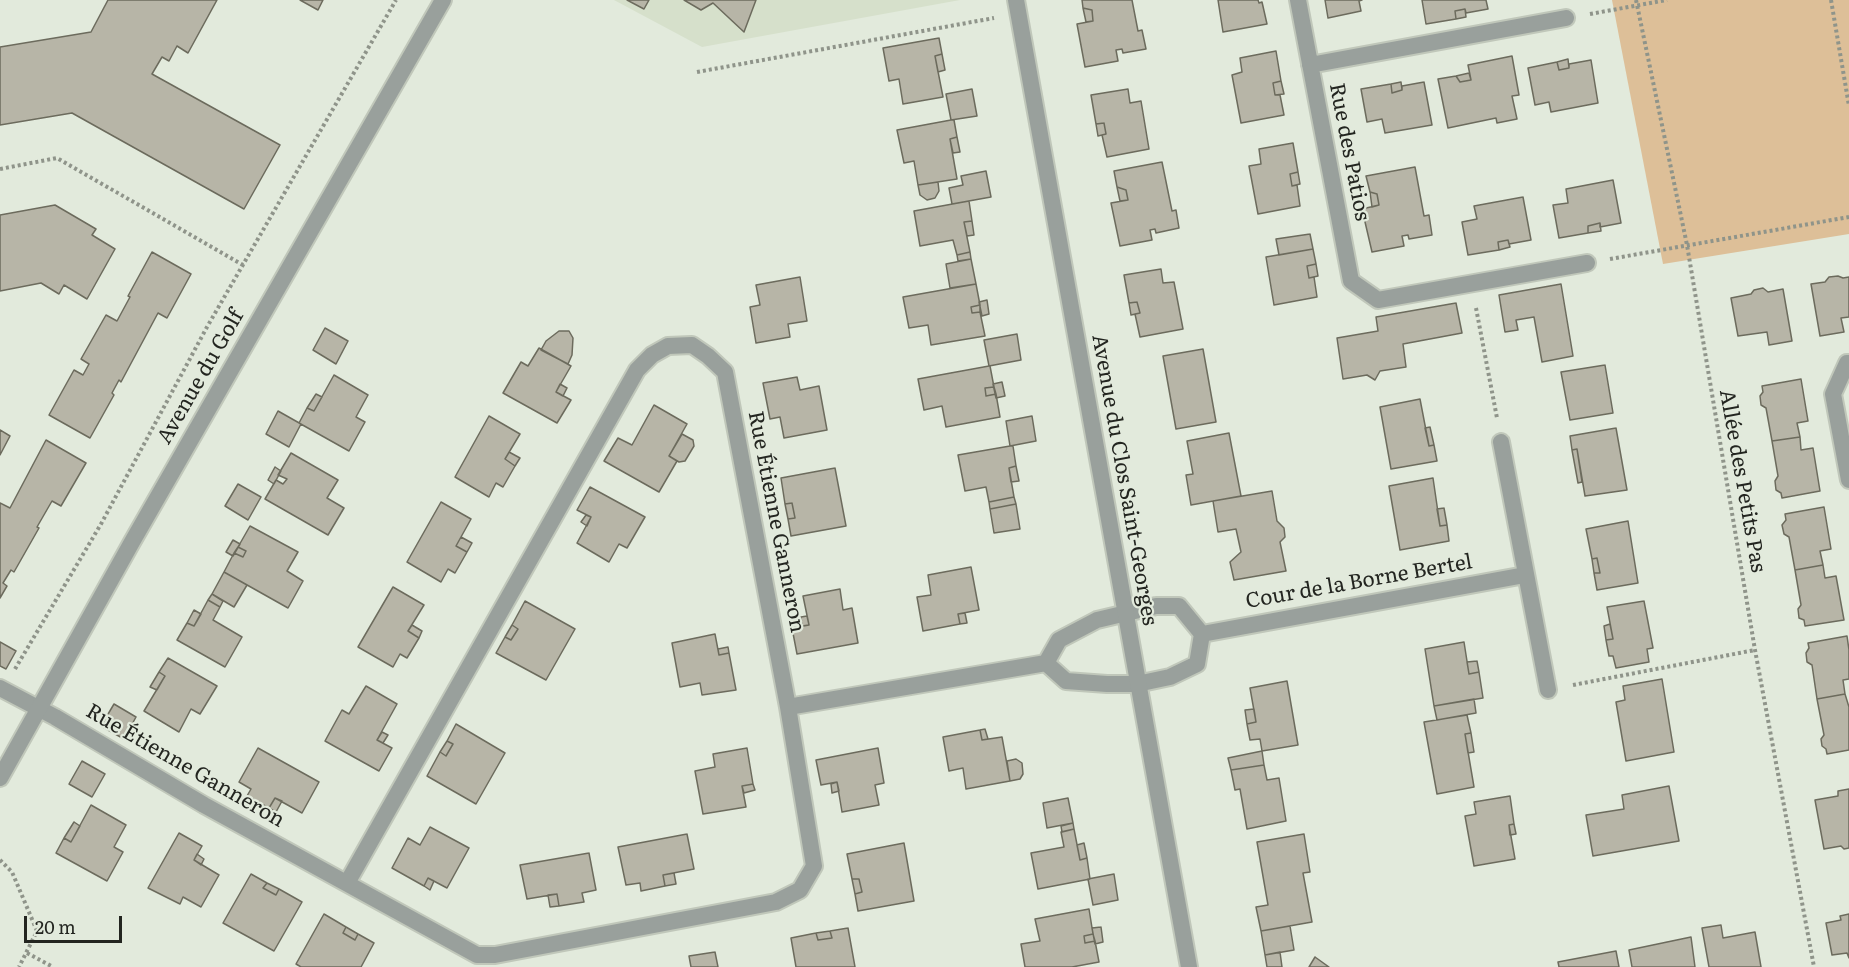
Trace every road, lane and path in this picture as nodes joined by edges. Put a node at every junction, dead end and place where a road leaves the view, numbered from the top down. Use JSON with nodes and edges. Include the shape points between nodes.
{"nodes":[{"id":1,"x":396,"y":0,"type":"edge"},
{"id":2,"x":443,"y":0,"type":"edge"},
{"id":3,"x":1298,"y":0,"type":"edge"},
{"id":4,"x":1667,"y":0,"type":"edge"},
{"id":5,"x":1831,"y":0,"type":"edge"},
{"id":6,"x":1636,"y":2,"type":"edge"},
{"id":7,"x":1017,"y":7,"type":"edge"},
{"id":8,"x":1566,"y":18,"type":"joint"},
{"id":9,"x":1310,"y":64,"type":"junction"},
{"id":10,"x":697,"y":72,"type":"dead end"},
{"id":11,"x":1849,"y":106,"type":"edge"},
{"id":12,"x":0,"y":169,"type":"edge"},
{"id":13,"x":1849,"y":217,"type":"edge"},
{"id":14,"x":1687,"y":245,"type":"junction"},
{"id":15,"x":1587,"y":263,"type":"joint"},
{"id":16,"x":243,"y":265,"type":"junction"},
{"id":17,"x":1472,"y":283,"type":"junction"},
{"id":18,"x":1849,"y":363,"type":"edge"},
{"id":19,"x":1501,"y":442,"type":"joint"},
{"id":20,"x":1849,"y":480,"type":"edge"},
{"id":21,"x":1525,"y":575,"type":"junction"},
{"id":22,"x":1124,"y":612,"type":"junction"},
{"id":23,"x":1202,"y":634,"type":"junction"},
{"id":24,"x":1755,"y":650,"type":"junction"},
{"id":25,"x":1046,"y":663,"type":"junction"},
{"id":26,"x":1137,"y":684,"type":"junction"},
{"id":27,"x":2,"y":689,"type":"edge"},
{"id":28,"x":1548,"y":690,"type":"joint"},
{"id":29,"x":788,"y":707,"type":"junction"},
{"id":30,"x":39,"y":708,"type":"junction"},
{"id":31,"x":0,"y":778,"type":"edge"},
{"id":32,"x":0,"y":860,"type":"edge"},
{"id":33,"x":348,"y":883,"type":"junction"},
{"id":34,"x":27,"y":953,"type":"junction"},
{"id":35,"x":19,"y":967,"type":"edge"},
{"id":36,"x":52,"y":967,"type":"edge"},
{"id":37,"x":1189,"y":967,"type":"edge"},
{"id":38,"x":1814,"y":967,"type":"edge"}],
"edges":[{"from":1,"to":16,"type":"path"},
{"from":2,"to":30,"type":"street","name":"Avenue du Golf"},
{"from":3,"to":9,"type":"street","name":"Rue des Patios"},
{"from":4,"to":6,"type":"path"},
{"from":5,"to":11,"type":"path"},
{"from":6,"to":8,"type":"path"},
{"from":6,"to":14,"type":"path","name":"Allée des Petits Pas"},
{"from":7,"to":10,"type":"path"},
{"from":7,"to":22,"type":"street","name":"Avenue du Clos Saint-Georges"},
{"from":8,"to":9,"type":"street"},
{"from":9,"to":17,"type":"street","name":"Rue des Patios","via":[[1351,281],[1378,300]]},
{"from":12,"to":16,"type":"path","via":[[57,158]]},
{"from":13,"to":14,"type":"path"},
{"from":14,"to":15,"type":"path"},
{"from":14,"to":24,"type":"path","name":"Allée des Petits Pas"},
{"from":15,"to":17,"type":"street"},
{"from":16,"to":27,"type":"path","via":[[101,524]]},
{"from":17,"to":19,"type":"path"},
{"from":18,"to":20,"type":"street","via":[[1833,394]]},
{"from":19,"to":21,"type":"street"},
{"from":21,"to":23,"type":"street","name":"Cour de la Borne Bertel"},
{"from":21,"to":28,"type":"street"},
{"from":22,"to":23,"type":"street","via":[[1179,606]]},
{"from":22,"to":25,"type":"street","via":[[1097,620],[1059,640]]},
{"from":22,"to":26,"type":"street","name":"Avenue du Clos Saint-Georges"},
{"from":23,"to":26,"type":"street","via":[[1197,664],[1170,677]]},
{"from":24,"to":28,"type":"path"},
{"from":24,"to":38,"type":"path","name":"Allée des Petits Pas"},
{"from":25,"to":26,"type":"street","via":[[1066,681]]},
{"from":25,"to":29,"type":"street"},
{"from":26,"to":37,"type":"street","name":"Avenue du Clos Saint-Georges"},
{"from":27,"to":30,"type":"street","name":"Rue Étienne Ganneron"},
{"from":29,"to":33,"type":"street","name":"Rue Étienne Ganneron","via":[[814,866],[800,890],[776,902],[495,955],[477,955]]},
{"from":29,"to":33,"type":"street","name":"Rue Étienne Ganneron","via":[[724,372],[692,345],[668,346],[637,370]]},
{"from":30,"to":31,"type":"street","name":"Avenue du Golf"},
{"from":30,"to":33,"type":"street","name":"Rue Étienne Ganneron","via":[[204,806]]},
{"from":32,"to":34,"type":"path","via":[[12,872],[37,931]]},
{"from":34,"to":35,"type":"path"},
{"from":34,"to":36,"type":"path"}]}
